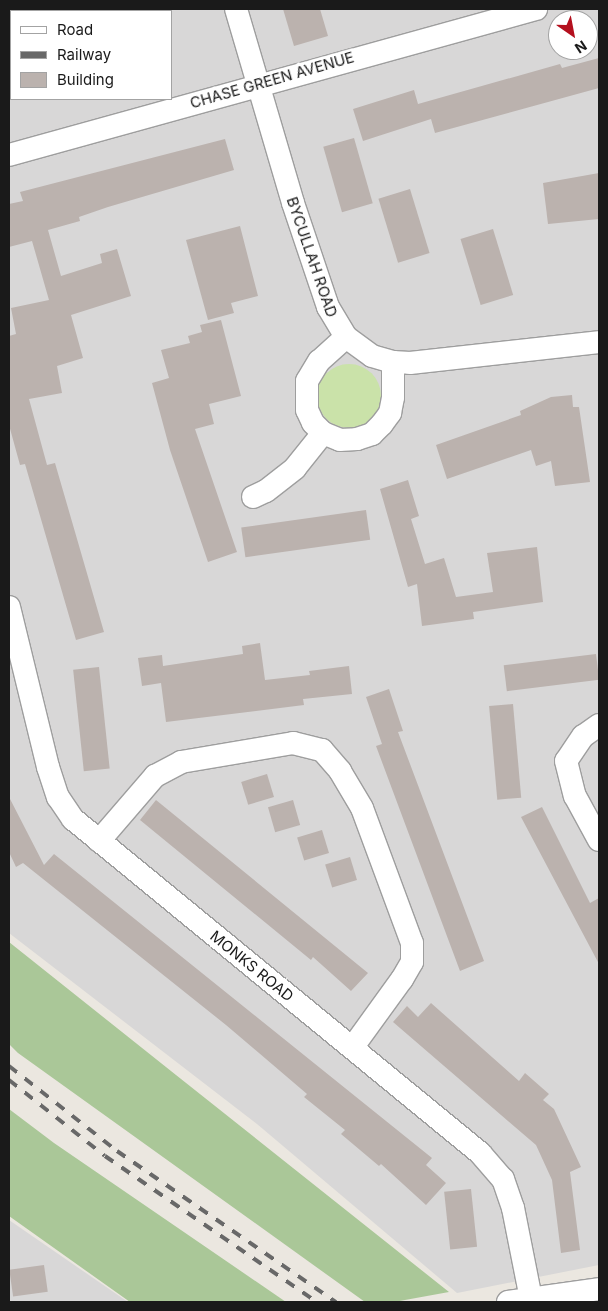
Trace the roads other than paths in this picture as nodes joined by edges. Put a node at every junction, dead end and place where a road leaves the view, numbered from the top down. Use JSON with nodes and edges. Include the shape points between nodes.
{"nodes":[{"id":1,"x":236,"y":9,"type":"edge"},
{"id":2,"x":536,"y":9,"type":"edge"},
{"id":3,"x":258,"y":83,"type":"junction"},
{"id":4,"x":9,"y":155,"type":"edge"},
{"id":5,"x":346,"y":337,"type":"junction"},
{"id":6,"x":599,"y":342,"type":"edge"},
{"id":7,"x":393,"y":362,"type":"junction"},
{"id":8,"x":323,"y":433,"type":"junction"},
{"id":9,"x":253,"y":497,"type":"dead end"},
{"id":10,"x":9,"y":607,"type":"edge"},
{"id":11,"x":599,"y":725,"type":"edge"},
{"id":12,"x":599,"y":840,"type":"edge"},
{"id":13,"x":99,"y":841,"type":"junction"},
{"id":14,"x":352,"y":1048,"type":"junction"},
{"id":15,"x":588,"y":1294,"type":"edge"},
{"id":16,"x":531,"y":1299,"type":"junction"},
{"id":17,"x":508,"y":1302,"type":"edge"}],
"edges":[{"from":1,"to":3,"type":"street","name":"BYCULLAH ROAD"},
{"from":2,"to":3,"type":"street","name":"CHASE GREEN AVENUE"},
{"from":3,"to":4,"type":"street","name":"CHASE GREEN AVENUE"},
{"from":3,"to":5,"type":"street","name":"BYCULLAH ROAD","via":[[328,307]]},
{"from":5,"to":7,"type":"street","name":"BYCULLAH ROAD","via":[[360,349]]},
{"from":5,"to":8,"type":"street","via":[[319,361],[307,381],[307,410],[312,423]]},
{"from":6,"to":7,"type":"street","name":"BYCULLAH ROAD"},
{"from":7,"to":8,"type":"street","via":[[393,397],[390,413],[382,424],[372,434],[357,439],[340,440]]},
{"from":8,"to":9,"type":"street","via":[[295,468]]},
{"from":10,"to":13,"type":"street","name":"MONKS ROAD","via":[[58,796],[73,819]]},
{"from":11,"to":12,"type":"street","via":[[583,736],[566,760],[575,796]]},
{"from":13,"to":14,"type":"street","name":"MONKS ROAD"},
{"from":13,"to":14,"type":"street","via":[[155,776],[181,762],[293,743],[322,750],[340,771],[362,808],[412,943],[412,962]]},
{"from":14,"to":16,"type":"street","name":"MONKS ROAD","via":[[480,1153],[503,1179],[513,1208]]},
{"from":15,"to":16,"type":"street"},
{"from":16,"to":17,"type":"street"}]}
